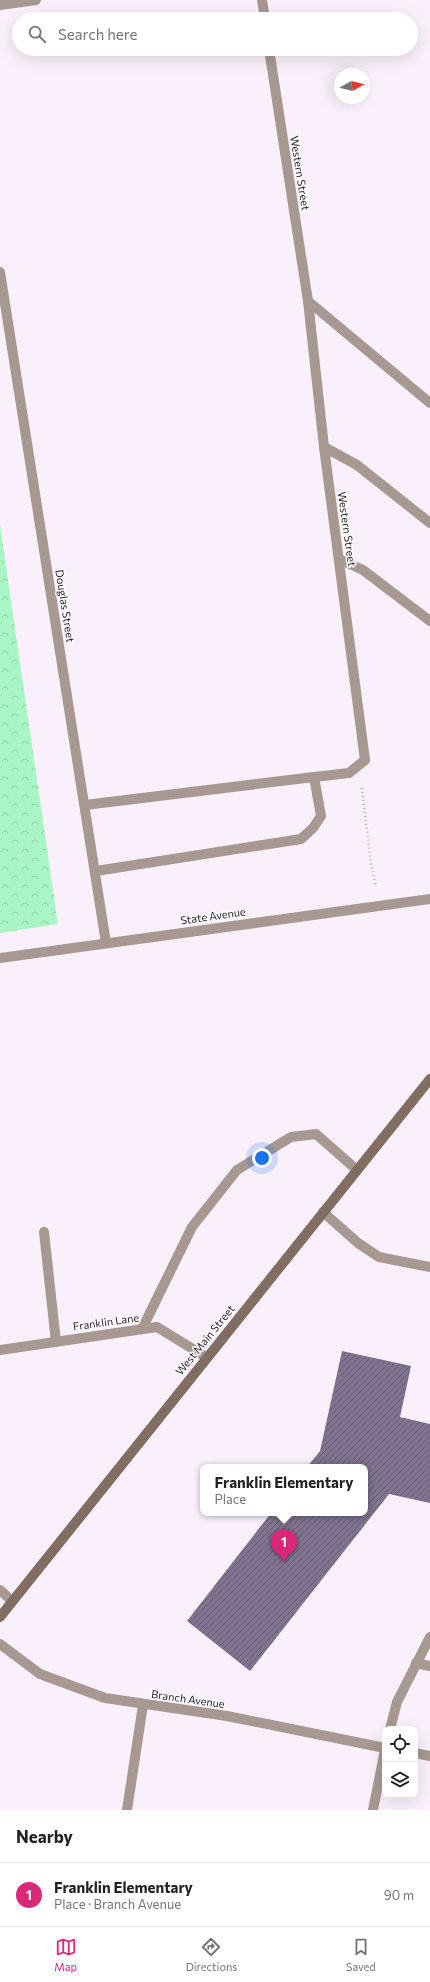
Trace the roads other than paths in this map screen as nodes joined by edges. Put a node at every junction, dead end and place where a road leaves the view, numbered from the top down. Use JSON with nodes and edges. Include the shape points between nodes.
{"nodes":[{"id":1,"x":36,"y":0,"type":"edge"},
{"id":2,"x":262,"y":0,"type":"edge"},
{"id":3,"x":0,"y":5,"type":"edge"},
{"id":4,"x":264,"y":12,"type":"edge"},
{"id":5,"x":270,"y":56,"type":"edge"},
{"id":6,"x":0,"y":272,"type":"edge"},
{"id":7,"x":308,"y":301,"type":"junction"},
{"id":8,"x":430,"y":403,"type":"edge"},
{"id":9,"x":324,"y":446,"type":"junction"},
{"id":10,"x":430,"y":523,"type":"edge"},
{"id":11,"x":338,"y":559,"type":"junction"},
{"id":12,"x":430,"y":621,"type":"edge"},
{"id":13,"x":314,"y":777,"type":"junction"},
{"id":14,"x":85,"y":805,"type":"junction"},
{"id":15,"x":96,"y":871,"type":"junction"},
{"id":16,"x":430,"y":899,"type":"edge"},
{"id":17,"x":106,"y":943,"type":"junction"},
{"id":18,"x":0,"y":958,"type":"edge"},
{"id":19,"x":430,"y":1079,"type":"edge"},
{"id":20,"x":357,"y":1170,"type":"junction"},
{"id":21,"x":323,"y":1212,"type":"junction"},
{"id":22,"x":44,"y":1232,"type":"dead end"},
{"id":23,"x":430,"y":1267,"type":"edge"},
{"id":24,"x":142,"y":1329,"type":"junction"},
{"id":25,"x":56,"y":1342,"type":"junction"},
{"id":26,"x":0,"y":1350,"type":"edge"},
{"id":27,"x":206,"y":1358,"type":"junction"},
{"id":28,"x":0,"y":1590,"type":"edge"},
{"id":29,"x":12,"y":1601,"type":"junction"},
{"id":30,"x":0,"y":1616,"type":"edge"},
{"id":31,"x":430,"y":1637,"type":"edge"},
{"id":32,"x":0,"y":1644,"type":"edge"},
{"id":33,"x":416,"y":1663,"type":"junction"},
{"id":34,"x":430,"y":1666,"type":"edge"},
{"id":35,"x":143,"y":1704,"type":"junction"},
{"id":36,"x":391,"y":1726,"type":"edge"},
{"id":37,"x":382,"y":1748,"type":"edge"},
{"id":38,"x":418,"y":1754,"type":"edge"},
{"id":39,"x":430,"y":1756,"type":"edge"},
{"id":40,"x":382,"y":1762,"type":"edge"},
{"id":41,"x":127,"y":1810,"type":"edge"},
{"id":42,"x":373,"y":1810,"type":"edge"}],
"edges":[{"from":1,"to":3,"type":"street"},
{"from":2,"to":4,"type":"street"},
{"from":5,"to":7,"type":"street","name":"Western Street"},
{"from":6,"to":14,"type":"street","name":"Douglas Street"},
{"from":7,"to":8,"type":"street"},
{"from":7,"to":9,"type":"street","name":"Western Street"},
{"from":9,"to":10,"type":"street","via":[[356,465]]},
{"from":9,"to":11,"type":"street","name":"Western Street"},
{"from":11,"to":12,"type":"street","via":[[363,570]]},
{"from":11,"to":13,"type":"street","name":"Western Street","via":[[365,760],[348,773]]},
{"from":13,"to":14,"type":"street"},
{"from":13,"to":15,"type":"street","via":[[321,816],[301,839]]},
{"from":14,"to":15,"type":"street","name":"Douglas Street"},
{"from":15,"to":17,"type":"street","name":"Douglas Street"},
{"from":16,"to":17,"type":"street","name":"State Avenue"},
{"from":17,"to":18,"type":"street","name":"State Avenue"},
{"from":19,"to":20,"type":"main road","name":"West Main Street"},
{"from":20,"to":21,"type":"main road","name":"West Main Street"},
{"from":20,"to":24,"type":"street","via":[[316,1134],[291,1137],[237,1170],[192,1227]]},
{"from":21,"to":23,"type":"street","via":[[358,1243],[379,1257]]},
{"from":21,"to":27,"type":"main road","name":"West Main Street"},
{"from":22,"to":25,"type":"street"},
{"from":24,"to":25,"type":"street","name":"Franklin Lane"},
{"from":24,"to":27,"type":"street","name":"Franklin Lane","via":[[157,1327]]},
{"from":25,"to":26,"type":"street","name":"Franklin Lane"},
{"from":27,"to":29,"type":"main road","name":"West Main Street"},
{"from":28,"to":29,"type":"street"},
{"from":29,"to":30,"type":"main road","name":"West Main Street"},
{"from":31,"to":33,"type":"street"},
{"from":32,"to":35,"type":"street","name":"Branch Avenue","via":[[40,1674],[105,1698]]},
{"from":33,"to":34,"type":"street"},
{"from":33,"to":36,"type":"street","via":[[397,1702]]},
{"from":35,"to":37,"type":"street","name":"Branch Avenue","via":[[227,1716]]},
{"from":35,"to":41,"type":"street"},
{"from":38,"to":39,"type":"street"},
{"from":40,"to":42,"type":"street"}]}
